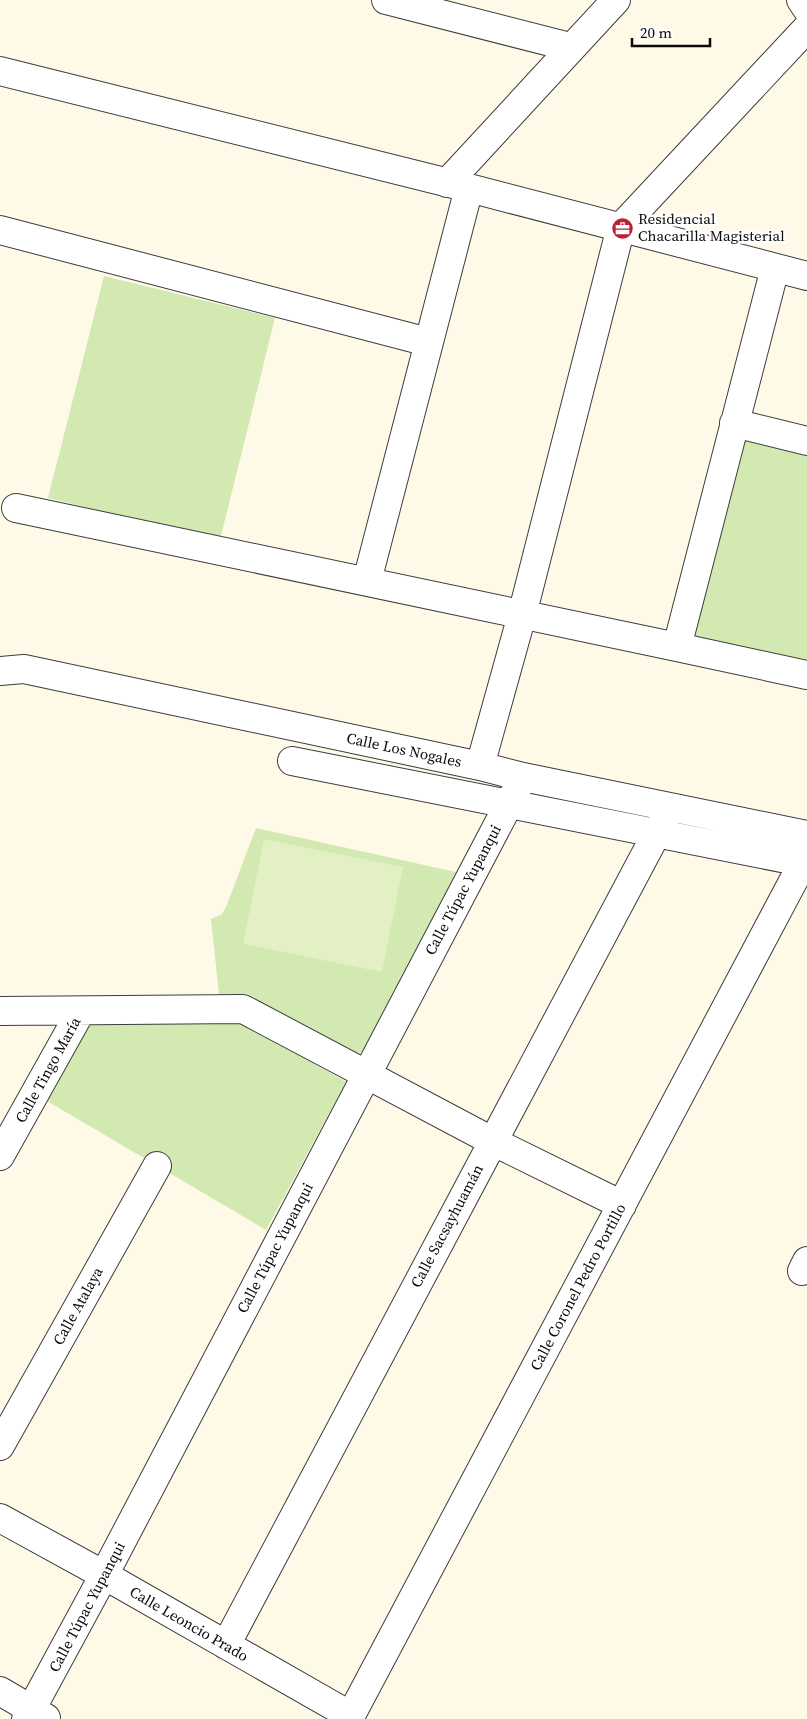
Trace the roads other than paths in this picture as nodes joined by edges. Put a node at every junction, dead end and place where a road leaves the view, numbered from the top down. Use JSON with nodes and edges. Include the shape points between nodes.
{"nodes":[{"id":1,"x":616,"y":0,"type":"edge"},
{"id":2,"x":801,"y":0,"type":"edge"},
{"id":3,"x":398,"y":1,"type":"edge"},
{"id":4,"x":807,"y":10,"type":"edge"},
{"id":5,"x":807,"y":28,"type":"edge"},
{"id":6,"x":570,"y":47,"type":"junction"},
{"id":7,"x":0,"y":71,"type":"edge"},
{"id":8,"x":458,"y":185,"type":"junction"},
{"id":9,"x":621,"y":227,"type":"junction"},
{"id":10,"x":0,"y":230,"type":"edge"},
{"id":11,"x":775,"y":268,"type":"junction"},
{"id":12,"x":807,"y":276,"type":"edge"},
{"id":13,"x":428,"y":342,"type":"junction"},
{"id":14,"x":734,"y":423,"type":"junction"},
{"id":15,"x":807,"y":441,"type":"edge"},
{"id":16,"x":16,"y":508,"type":"dead end"},
{"id":17,"x":366,"y":581,"type":"junction"},
{"id":18,"x":522,"y":615,"type":"junction"},
{"id":19,"x":678,"y":646,"type":"junction"},
{"id":20,"x":0,"y":671,"type":"edge"},
{"id":21,"x":807,"y":675,"type":"edge"},
{"id":22,"x":292,"y":761,"type":"dead end"},
{"id":23,"x":480,"y":766,"type":"junction"},
{"id":24,"x":523,"y":777,"type":"junction"},
{"id":25,"x":509,"y":804,"type":"junction"},
{"id":26,"x":670,"y":808,"type":"junction"},
{"id":27,"x":656,"y":834,"type":"junction"},
{"id":28,"x":806,"y":847,"type":"edge"},
{"id":29,"x":0,"y":1011,"type":"edge"},
{"id":30,"x":81,"y":1011,"type":"junction"},
{"id":31,"x":366,"y":1074,"type":"junction"},
{"id":32,"x":492,"y":1141,"type":"junction"},
{"id":33,"x":0,"y":1156,"type":"edge"},
{"id":34,"x":157,"y":1166,"type":"dead end"},
{"id":35,"x":622,"y":1205,"type":"junction"},
{"id":36,"x":0,"y":1446,"type":"edge"},
{"id":37,"x":0,"y":1518,"type":"edge"},
{"id":38,"x":104,"y":1575,"type":"junction"},
{"id":39,"x":226,"y":1645,"type":"junction"},
{"id":40,"x":0,"y":1691,"type":"edge"},
{"id":41,"x":35,"y":1716,"type":"edge"},
{"id":42,"x":350,"y":1717,"type":"edge"}],
"edges":[{"from":1,"to":6,"type":"street"},
{"from":2,"to":4,"type":"street"},
{"from":3,"to":6,"type":"street"},
{"from":5,"to":9,"type":"street"},
{"from":6,"to":8,"type":"street"},
{"from":7,"to":8,"type":"street"},
{"from":8,"to":9,"type":"street"},
{"from":8,"to":13,"type":"street"},
{"from":9,"to":11,"type":"street"},
{"from":9,"to":18,"type":"street"},
{"from":10,"to":13,"type":"street"},
{"from":11,"to":12,"type":"street"},
{"from":11,"to":14,"type":"street"},
{"from":13,"to":17,"type":"street"},
{"from":14,"to":15,"type":"street"},
{"from":14,"to":19,"type":"street"},
{"from":16,"to":17,"type":"street"},
{"from":17,"to":18,"type":"street"},
{"from":18,"to":19,"type":"street"},
{"from":18,"to":23,"type":"street"},
{"from":19,"to":21,"type":"street"},
{"from":20,"to":23,"type":"street","name":"Calle Los Nogales","via":[[24,669]]},
{"from":22,"to":25,"type":"street"},
{"from":23,"to":24,"type":"street","name":"Calle Los Nogales"},
{"from":24,"to":25,"type":"street","name":"Calle Túpac Yupanqui"},
{"from":24,"to":26,"type":"street","name":"Calle Los Nogales"},
{"from":25,"to":27,"type":"street"},
{"from":25,"to":31,"type":"street","name":"Calle Túpac Yupanqui"},
{"from":26,"to":27,"type":"street","name":"Calle Sacsayhuamán"},
{"from":26,"to":28,"type":"street","name":"Calle Los Nogales"},
{"from":27,"to":28,"type":"street"},
{"from":27,"to":32,"type":"street","name":"Calle Sacsayhuamán"},
{"from":28,"to":35,"type":"street","name":"Calle Coronel Pedro Portillo"},
{"from":29,"to":30,"type":"street"},
{"from":30,"to":31,"type":"street","via":[[243,1009]]},
{"from":30,"to":33,"type":"street","name":"Calle Tingo María"},
{"from":31,"to":32,"type":"street"},
{"from":31,"to":38,"type":"street","name":"Calle Túpac Yupanqui"},
{"from":32,"to":35,"type":"street"},
{"from":32,"to":39,"type":"street","name":"Calle Sacsayhuamán"},
{"from":34,"to":36,"type":"street","name":"Calle Atalaya"},
{"from":35,"to":42,"type":"street","name":"Calle Coronel Pedro Portillo"},
{"from":37,"to":38,"type":"street","name":"Calle Leoncio Prado"},
{"from":38,"to":39,"type":"street","name":"Calle Leoncio Prado"},
{"from":38,"to":41,"type":"street","name":"Calle Túpac Yupanqui"},
{"from":39,"to":42,"type":"street","name":"Calle Leoncio Prado"},
{"from":40,"to":41,"type":"street"}]}
